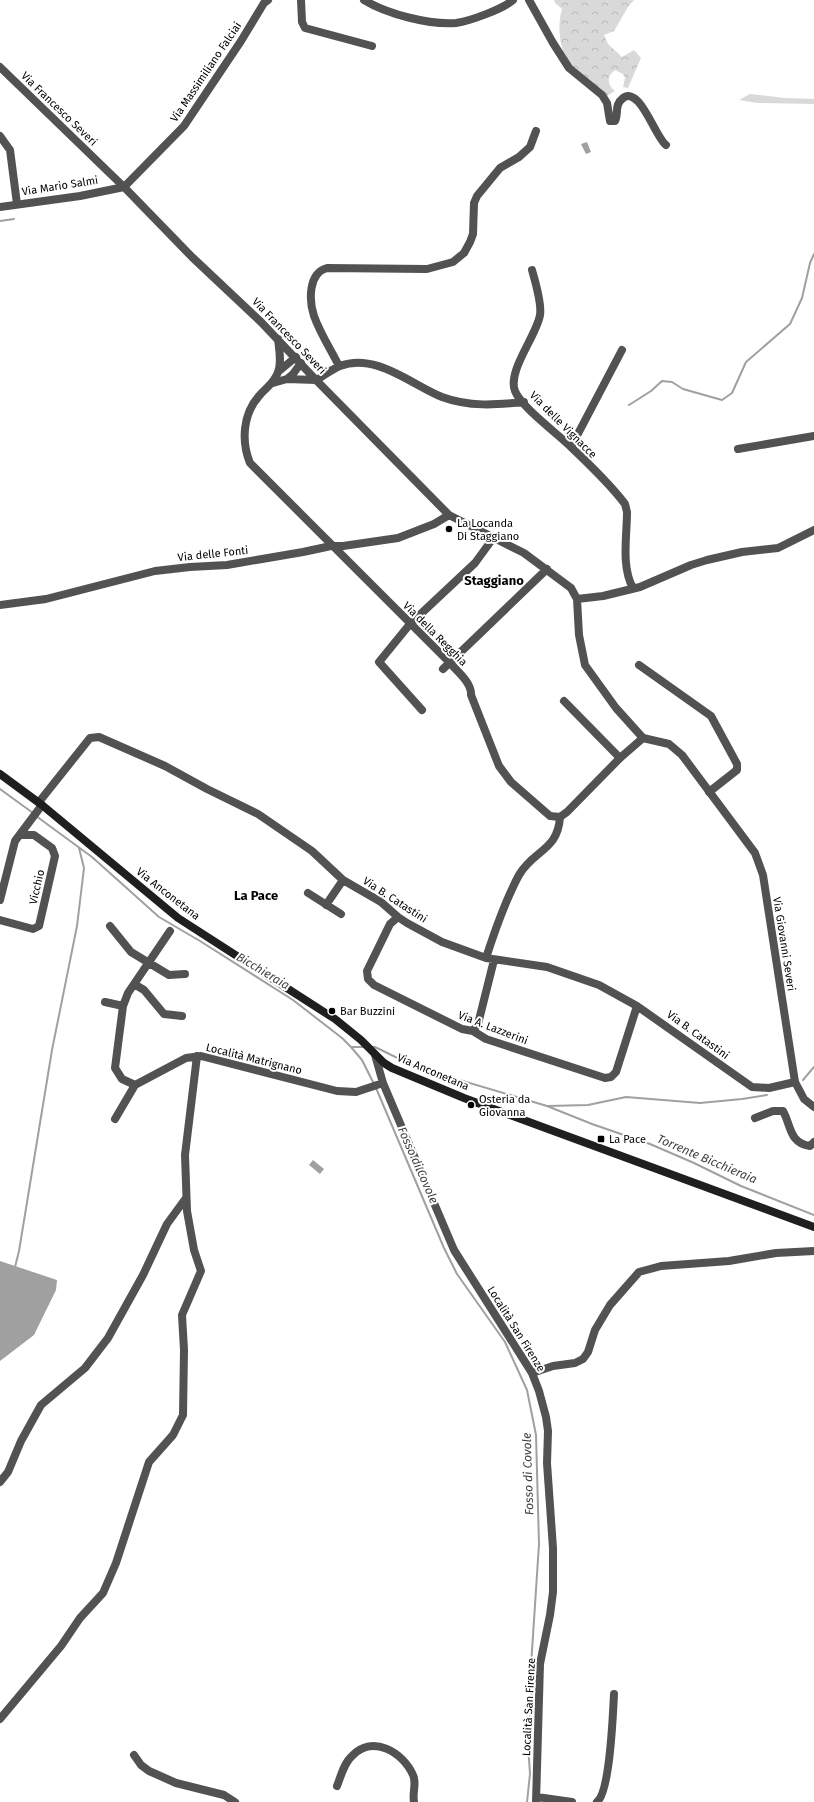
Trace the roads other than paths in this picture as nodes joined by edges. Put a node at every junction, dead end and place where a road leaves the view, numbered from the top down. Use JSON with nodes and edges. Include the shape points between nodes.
{"nodes":[{"id":1,"x":268,"y":0,"type":"edge"},
{"id":2,"x":300,"y":0,"type":"edge"},
{"id":3,"x":364,"y":0,"type":"edge"},
{"id":4,"x":513,"y":0,"type":"edge"},
{"id":5,"x":529,"y":0,"type":"edge"},
{"id":6,"x":372,"y":46,"type":"dead end"},
{"id":7,"x":0,"y":67,"type":"edge"},
{"id":8,"x":536,"y":131,"type":"dead end"},
{"id":9,"x":0,"y":136,"type":"edge"},
{"id":10,"x":666,"y":145,"type":"dead end"},
{"id":11,"x":124,"y":187,"type":"junction"},
{"id":12,"x":17,"y":204,"type":"junction"},
{"id":13,"x":0,"y":207,"type":"edge"},
{"id":14,"x":532,"y":270,"type":"dead end"},
{"id":15,"x":278,"y":339,"type":"junction"},
{"id":16,"x":622,"y":350,"type":"dead end"},
{"id":17,"x":299,"y":360,"type":"junction"},
{"id":18,"x":339,"y":366,"type":"junction"},
{"id":19,"x":279,"y":371,"type":"junction"},
{"id":20,"x":287,"y":379,"type":"junction"},
{"id":21,"x":316,"y":380,"type":"junction"},
{"id":22,"x":273,"y":383,"type":"junction"},
{"id":23,"x":524,"y":402,"type":"junction"},
{"id":24,"x":814,"y":436,"type":"edge"},
{"id":25,"x":571,"y":447,"type":"junction"},
{"id":26,"x":738,"y":449,"type":"dead end"},
{"id":27,"x":449,"y":515,"type":"junction"},
{"id":28,"x":814,"y":530,"type":"edge"},
{"id":29,"x":494,"y":537,"type":"junction"},
{"id":30,"x":331,"y":546,"type":"junction"},
{"id":31,"x":547,"y":569,"type":"junction"},
{"id":32,"x":633,"y":588,"type":"junction"},
{"id":33,"x":577,"y":599,"type":"junction"},
{"id":34,"x":0,"y":605,"type":"edge"},
{"id":35,"x":410,"y":624,"type":"junction"},
{"id":36,"x":450,"y":663,"type":"junction"},
{"id":37,"x":639,"y":665,"type":"dead end"},
{"id":38,"x":443,"y":669,"type":"dead end"},
{"id":39,"x":564,"y":701,"type":"dead end"},
{"id":40,"x":422,"y":710,"type":"dead end"},
{"id":41,"x":643,"y":738,"type":"junction"},
{"id":42,"x":620,"y":758,"type":"junction"},
{"id":43,"x":0,"y":774,"type":"edge"},
{"id":44,"x":710,"y":792,"type":"junction"},
{"id":45,"x":40,"y":805,"type":"junction"},
{"id":46,"x":560,"y":817,"type":"junction"},
{"id":47,"x":20,"y":835,"type":"junction"},
{"id":48,"x":343,"y":880,"type":"junction"},
{"id":49,"x":308,"y":893,"type":"dead end"},
{"id":50,"x":0,"y":900,"type":"edge"},
{"id":51,"x":326,"y":905,"type":"junction"},
{"id":52,"x":341,"y":914,"type":"dead end"},
{"id":53,"x":398,"y":917,"type":"junction"},
{"id":54,"x":0,"y":920,"type":"edge"},
{"id":55,"x":110,"y":926,"type":"dead end"},
{"id":56,"x":170,"y":931,"type":"dead end"},
{"id":57,"x":490,"y":959,"type":"junction"},
{"id":58,"x":148,"y":962,"type":"junction"},
{"id":59,"x":185,"y":974,"type":"dead end"},
{"id":60,"x":134,"y":984,"type":"junction"},
{"id":61,"x":105,"y":1002,"type":"dead end"},
{"id":62,"x":123,"y":1006,"type":"junction"},
{"id":63,"x":636,"y":1006,"type":"junction"},
{"id":64,"x":182,"y":1016,"type":"dead end"},
{"id":65,"x":473,"y":1031,"type":"junction"},
{"id":66,"x":375,"y":1055,"type":"junction"},
{"id":67,"x":197,"y":1056,"type":"junction"},
{"id":68,"x":795,"y":1082,"type":"junction"},
{"id":69,"x":380,"y":1084,"type":"junction"},
{"id":70,"x":136,"y":1085,"type":"junction"},
{"id":71,"x":814,"y":1107,"type":"edge"},
{"id":72,"x":755,"y":1118,"type":"dead end"},
{"id":73,"x":115,"y":1119,"type":"dead end"},
{"id":74,"x":814,"y":1142,"type":"edge"},
{"id":75,"x":186,"y":1198,"type":"junction"},
{"id":76,"x":814,"y":1227,"type":"edge"},
{"id":77,"x":814,"y":1251,"type":"edge"},
{"id":78,"x":532,"y":1373,"type":"junction"},
{"id":79,"x":0,"y":1482,"type":"edge"},
{"id":80,"x":614,"y":1694,"type":"dead end"},
{"id":81,"x":0,"y":1719,"type":"edge"},
{"id":82,"x":134,"y":1755,"type":"dead end"},
{"id":83,"x":337,"y":1786,"type":"dead end"},
{"id":84,"x":537,"y":1799,"type":"edge"},
{"id":85,"x":235,"y":1802,"type":"edge"},
{"id":86,"x":414,"y":1802,"type":"edge"},
{"id":87,"x":572,"y":1802,"type":"edge"},
{"id":88,"x":597,"y":1802,"type":"edge"}],
"edges":[{"from":1,"to":11,"type":"street","name":"Via Massimiliano Falciai","via":[[184,126]]},
{"from":2,"to":6,"type":"street","via":[[305,28]]},
{"from":3,"to":4,"type":"street","via":[[390,13],[450,23],[458,23],[496,10]]},
{"from":5,"to":10,"type":"street","via":[[570,68],[602,95],[607,103],[610,121],[615,121],[617,104],[621,99],[633,97],[644,106],[660,139]]},
{"from":7,"to":11,"type":"street","name":"Via Francesco Severi"},
{"from":8,"to":18,"type":"street","via":[[530,147],[500,168],[477,196],[470,242],[464,253],[453,262],[427,269],[327,268],[315,275],[312,284],[314,316]]},
{"from":9,"to":12,"type":"street","via":[[10,150]]},
{"from":11,"to":12,"type":"street","name":"Via Mario Salmi"},
{"from":11,"to":15,"type":"street","name":"Via Francesco Severi","via":[[192,257]]},
{"from":12,"to":13,"type":"street","name":"Via Mario Salmi"},
{"from":14,"to":23,"type":"street","name":"Via delle Vignacce","via":[[541,312],[514,381],[515,391]]},
{"from":15,"to":17,"type":"street","name":"Via Francesco Severi"},
{"from":15,"to":19,"type":"street","name":"Via della Regghia"},
{"from":16,"to":25,"type":"street"},
{"from":17,"to":19,"type":"street","name":"Via della Regghia"},
{"from":17,"to":20,"type":"street","via":[[293,374]]},
{"from":17,"to":21,"type":"street","name":"Via Francesco Severi"},
{"from":18,"to":21,"type":"street"},
{"from":18,"to":23,"type":"street","via":[[357,363],[379,366],[457,402],[490,405]]},
{"from":19,"to":22,"type":"street","name":"Via della Regghia"},
{"from":20,"to":21,"type":"street","name":"Via della Regghia"},
{"from":20,"to":22,"type":"street","name":"Via della Regghia"},
{"from":21,"to":27,"type":"street","name":"Via Francesco Severi"},
{"from":22,"to":30,"type":"street","name":"Via della Regghia","via":[[258,396],[247,416],[244,432],[245,450],[250,463]]},
{"from":23,"to":25,"type":"street","name":"Via delle Vignacce"},
{"from":24,"to":26,"type":"street"},
{"from":25,"to":32,"type":"street","name":"Via delle Vignacce","via":[[625,504],[627,568],[629,582]]},
{"from":27,"to":29,"type":"street","name":"Via Francesco Severi"},
{"from":27,"to":30,"type":"street","name":"Via delle Fonti","via":[[434,524],[398,538]]},
{"from":28,"to":32,"type":"street","via":[[778,548],[742,552],[707,560]]},
{"from":29,"to":31,"type":"street","name":"Via Francesco Severi"},
{"from":29,"to":35,"type":"street","via":[[475,562]]},
{"from":30,"to":34,"type":"street","name":"Via delle Fonti","via":[[227,565],[155,571],[46,599]]},
{"from":30,"to":35,"type":"street","name":"Via della Regghia"},
{"from":31,"to":33,"type":"street","name":"Via Francesco Severi","via":[[571,588]]},
{"from":31,"to":36,"type":"street"},
{"from":32,"to":33,"type":"street","via":[[604,596]]},
{"from":33,"to":41,"type":"street","via":[[585,665],[616,708]]},
{"from":35,"to":36,"type":"street","name":"Via della Regghia"},
{"from":35,"to":40,"type":"street","via":[[379,662]]},
{"from":36,"to":38,"type":"street"},
{"from":36,"to":46,"type":"street","name":"Via della Regghia","via":[[471,691],[498,766],[511,782],[543,811],[550,816]]},
{"from":37,"to":44,"type":"street","via":[[711,716],[737,764],[737,770]]},
{"from":39,"to":42,"type":"street"},
{"from":41,"to":42,"type":"street"},
{"from":41,"to":44,"type":"street","name":"Via Giovanni Severi","via":[[670,744],[675,748]]},
{"from":42,"to":46,"type":"street"},
{"from":43,"to":45,"type":"main road","name":"Via Anconetana"},
{"from":44,"to":68,"type":"street","name":"Via Giovanni Severi","via":[[755,853],[763,875]]},
{"from":45,"to":47,"type":"street"},
{"from":45,"to":48,"type":"street","name":"Via B. Catastini","via":[[90,738],[99,737],[165,766],[258,814],[312,851]]},
{"from":45,"to":66,"type":"main road","name":"Via Anconetana","via":[[178,918],[335,1019]]},
{"from":46,"to":57,"type":"street","via":[[560,826],[555,837],[520,874],[496,926]]},
{"from":47,"to":50,"type":"street","via":[[15,841]]},
{"from":47,"to":54,"type":"street","name":"Vicchio","via":[[34,835],[54,852],[55,856],[39,926],[33,929]]},
{"from":48,"to":51,"type":"street"},
{"from":48,"to":53,"type":"street","name":"Via B. Catastini","via":[[381,902]]},
{"from":49,"to":51,"type":"street"},
{"from":51,"to":52,"type":"street"},
{"from":53,"to":57,"type":"street","name":"Via B. Catastini","via":[[442,942]]},
{"from":53,"to":65,"type":"street","name":"Via A. Lazzerini","via":[[390,924],[367,971],[368,979],[374,985],[433,1015],[462,1029]]},
{"from":55,"to":58,"type":"street","via":[[131,952]]},
{"from":56,"to":58,"type":"street"},
{"from":57,"to":63,"type":"street","name":"Via B. Catastini","via":[[547,967],[572,975],[599,985]]},
{"from":57,"to":65,"type":"street","via":[[478,1024]]},
{"from":58,"to":59,"type":"street","via":[[169,975]]},
{"from":58,"to":60,"type":"street"},
{"from":60,"to":62,"type":"street"},
{"from":60,"to":64,"type":"street","via":[[144,990],[164,1014]]},
{"from":61,"to":62,"type":"street"},
{"from":62,"to":70,"type":"street","via":[[115,1068],[122,1078]]},
{"from":63,"to":65,"type":"street","name":"Via A. Lazzerini","via":[[616,1072],[608,1078],[486,1039]]},
{"from":63,"to":68,"type":"street","name":"Via B. Catastini","via":[[752,1087],[769,1088]]},
{"from":66,"to":69,"type":"street","name":"Località San Firenze"},
{"from":66,"to":76,"type":"main road","name":"Via Anconetana","via":[[401,1072],[464,1098]]},
{"from":67,"to":69,"type":"street","name":"Località Matrignano","via":[[337,1091],[367,1089]]},
{"from":67,"to":70,"type":"street","name":"Località Matrignano","via":[[173,1064]]},
{"from":67,"to":75,"type":"street","via":[[185,1155]]},
{"from":68,"to":71,"type":"street","name":"Via Giovanni Severi","via":[[804,1098]]},
{"from":69,"to":78,"type":"street","name":"Località San Firenze","via":[[454,1250]]},
{"from":70,"to":73,"type":"street"},
{"from":72,"to":74,"type":"street","via":[[773,1111],[783,1111],[791,1134],[806,1146]]},
{"from":75,"to":79,"type":"street","via":[[167,1224],[143,1275],[108,1338],[85,1368],[41,1405],[21,1441],[8,1472]]},
{"from":75,"to":81,"type":"street","via":[[194,1250],[201,1271],[182,1315],[183,1415],[173,1435],[149,1462],[116,1563],[102,1593]]},
{"from":77,"to":78,"type":"street","via":[[661,1266],[639,1272],[610,1305],[595,1330],[583,1359]]},
{"from":78,"to":84,"type":"street","name":"Località San Firenze","via":[[548,1430],[546,1463],[553,1548],[553,1592],[540,1664]]},
{"from":80,"to":88,"type":"street","via":[[603,1794]]},
{"from":82,"to":85,"type":"street","via":[[149,1771],[176,1783],[224,1795]]},
{"from":83,"to":86,"type":"street","via":[[351,1756],[362,1748],[384,1747],[395,1752],[407,1763],[414,1777]]},
{"from":84,"to":87,"type":"street"}]}
